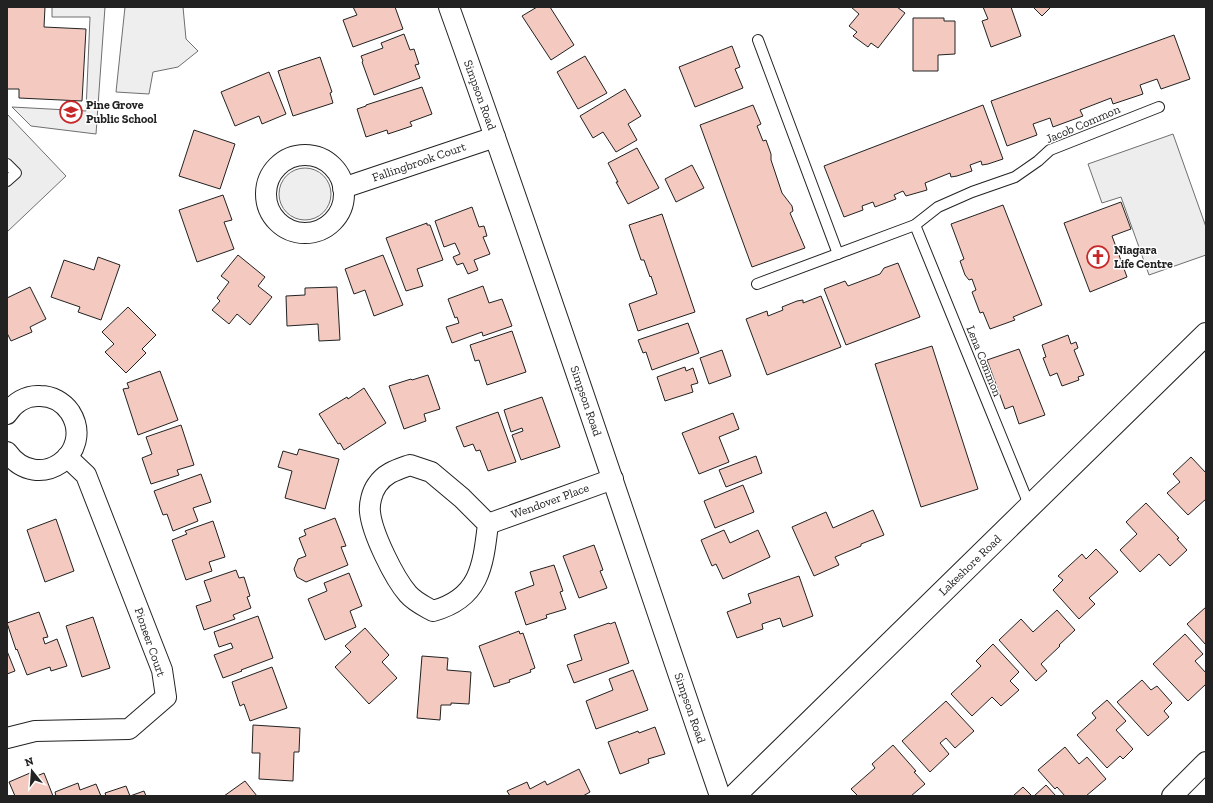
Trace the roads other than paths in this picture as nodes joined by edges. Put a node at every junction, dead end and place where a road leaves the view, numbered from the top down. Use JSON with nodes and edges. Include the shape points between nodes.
{"nodes":[{"id":1,"x":449,"y":7,"type":"edge"},
{"id":2,"x":758,"y":40,"type":"dead end"},
{"id":3,"x":1159,"y":107,"type":"dead end"},
{"id":4,"x":495,"y":136,"type":"junction"},
{"id":5,"x":7,"y":164,"type":"edge"},
{"id":6,"x":7,"y":181,"type":"edge"},
{"id":7,"x":343,"y":188,"type":"dead end"},
{"id":8,"x":915,"y":224,"type":"junction"},
{"id":9,"x":838,"y":254,"type":"junction"},
{"id":10,"x":757,"y":284,"type":"dead end"},
{"id":11,"x":1206,"y":334,"type":"edge"},
{"id":12,"x":7,"y":414,"type":"edge"},
{"id":13,"x":7,"y":452,"type":"edge"},
{"id":14,"x":67,"y":457,"type":"junction"},
{"id":15,"x":613,"y":479,"type":"junction"},
{"id":16,"x":1030,"y":507,"type":"junction"},
{"id":17,"x":488,"y":524,"type":"junction"},
{"id":18,"x":7,"y":738,"type":"edge"},
{"id":19,"x":1206,"y":762,"type":"edge"},
{"id":20,"x":720,"y":796,"type":"edge"},
{"id":21,"x":734,"y":796,"type":"edge"},
{"id":22,"x":1172,"y":796,"type":"edge"}],
"edges":[{"from":1,"to":4,"type":"street","name":"Simpson Road"},
{"from":2,"to":9,"type":"lane"},
{"from":3,"to":8,"type":"lane","name":"Jacob Common","via":[[1050,150],[1015,177],[938,207]]},
{"from":4,"to":7,"type":"street","name":"Fallingbrook Court"},
{"from":4,"to":15,"type":"street","name":"Simpson Road"},
{"from":5,"to":6,"type":"lane","via":[[16,173]]},
{"from":8,"to":9,"type":"lane","name":"Jacob Common"},
{"from":8,"to":16,"type":"lane","name":"Lena Common"},
{"from":9,"to":10,"type":"lane","name":"Jacob Common"},
{"from":11,"to":16,"type":"main road","name":"Lakeshore Road"},
{"from":12,"to":14,"type":"street","via":[[17,402],[27,397],[38,395],[59,400],[70,412],[76,427],[76,438]]},
{"from":13,"to":14,"type":"street","via":[[19,465],[38,470],[59,465]]},
{"from":14,"to":18,"type":"street","name":"Pioneer Court","via":[[86,474],[162,670],[166,697],[129,728],[35,731]]},
{"from":15,"to":17,"type":"street","name":"Wendover Place"},
{"from":15,"to":20,"type":"street","name":"Simpson Road"},
{"from":16,"to":21,"type":"main road","name":"Lakeshore Road"},
{"from":17,"to":17,"type":"street","via":[[431,472],[410,465],[390,472],[377,485],[372,495],[370,510],[374,531],[383,552],[408,593],[433,611],[447,607],[472,586],[481,568]]},
{"from":19,"to":22,"type":"street"}]}
